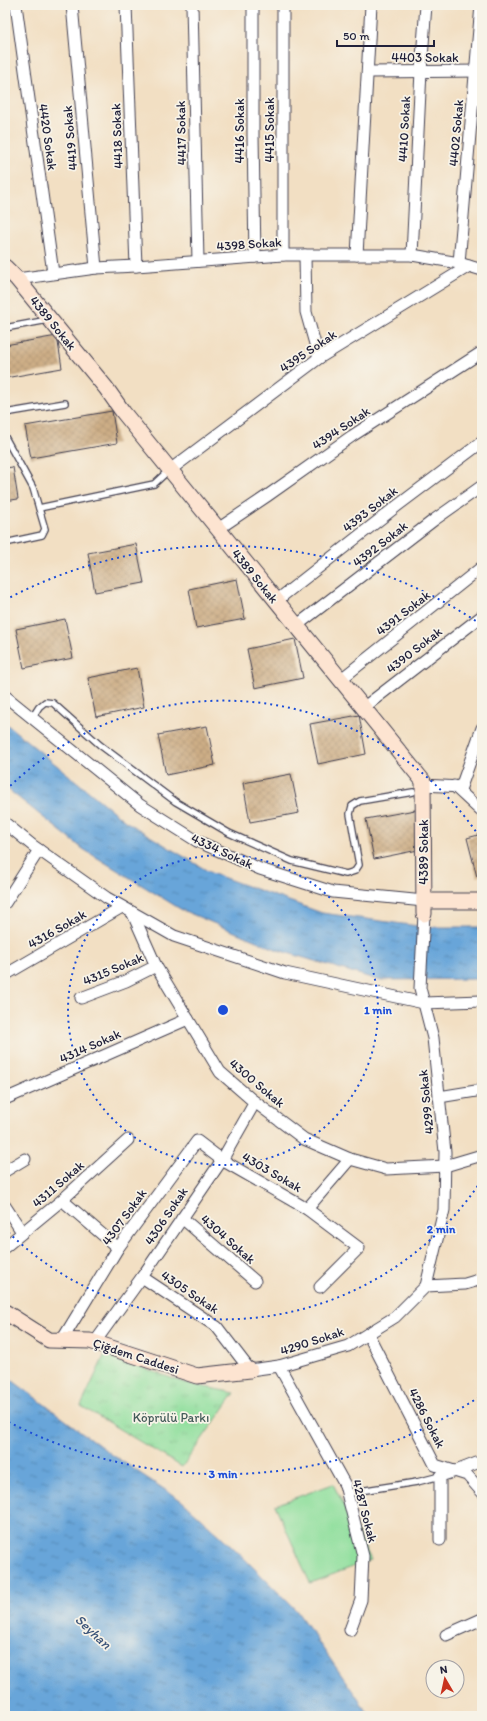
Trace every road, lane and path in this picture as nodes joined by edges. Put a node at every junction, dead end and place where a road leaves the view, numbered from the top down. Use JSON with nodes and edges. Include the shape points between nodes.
{"nodes":[{"id":1,"x":16,"y":5,"type":"edge"},
{"id":2,"x":72,"y":5,"type":"edge"},
{"id":3,"x":126,"y":5,"type":"edge"},
{"id":4,"x":192,"y":5,"type":"edge"},
{"id":5,"x":253,"y":5,"type":"edge"},
{"id":6,"x":283,"y":5,"type":"edge"},
{"id":7,"x":371,"y":5,"type":"edge"},
{"id":8,"x":426,"y":5,"type":"edge"},
{"id":9,"x":481,"y":5,"type":"edge"},
{"id":10,"x":420,"y":71,"type":"junction"},
{"id":11,"x":478,"y":71,"type":"edge"},
{"id":12,"x":368,"y":72,"type":"junction"},
{"id":13,"x":283,"y":255,"type":"junction"},
{"id":14,"x":305,"y":255,"type":"junction"},
{"id":15,"x":357,"y":255,"type":"junction"},
{"id":16,"x":412,"y":255,"type":"junction"},
{"id":17,"x":255,"y":257,"type":"junction"},
{"id":18,"x":198,"y":261,"type":"junction"},
{"id":19,"x":464,"y":264,"type":"junction"},
{"id":20,"x":136,"y":266,"type":"junction"},
{"id":21,"x":5,"y":267,"type":"edge"},
{"id":22,"x":96,"y":268,"type":"junction"},
{"id":23,"x":482,"y":270,"type":"edge"},
{"id":24,"x":53,"y":273,"type":"junction"},
{"id":25,"x":17,"y":279,"type":"junction"},
{"id":26,"x":50,"y":319,"type":"junction"},
{"id":27,"x":5,"y":328,"type":"edge"},
{"id":28,"x":482,"y":352,"type":"edge"},
{"id":29,"x":319,"y":358,"type":"junction"},
{"id":30,"x":65,"y":403,"type":"dead end"},
{"id":31,"x":5,"y":414,"type":"edge"},
{"id":32,"x":5,"y":437,"type":"edge"},
{"id":33,"x":482,"y":442,"type":"edge"},
{"id":34,"x":170,"y":470,"type":"junction"},
{"id":35,"x":482,"y":486,"type":"edge"},
{"id":36,"x":40,"y":508,"type":"junction"},
{"id":37,"x":218,"y":529,"type":"junction"},
{"id":38,"x":5,"y":543,"type":"edge"},
{"id":39,"x":482,"y":566,"type":"edge"},
{"id":40,"x":276,"y":601,"type":"junction"},
{"id":41,"x":482,"y":616,"type":"edge"},
{"id":42,"x":296,"y":626,"type":"junction"},
{"id":43,"x":340,"y":680,"type":"junction"},
{"id":44,"x":5,"y":696,"type":"edge"},
{"id":45,"x":363,"y":708,"type":"junction"},
{"id":46,"x":32,"y":718,"type":"junction"},
{"id":47,"x":482,"y":728,"type":"edge"},
{"id":48,"x":454,"y":786,"type":"junction"},
{"id":49,"x":418,"y":789,"type":"junction"},
{"id":50,"x":482,"y":812,"type":"edge"},
{"id":51,"x":5,"y":823,"type":"edge"},
{"id":52,"x":39,"y":850,"type":"junction"},
{"id":53,"x":6,"y":899,"type":"edge"},
{"id":54,"x":482,"y":901,"type":"edge"},
{"id":55,"x":424,"y":907,"type":"junction"},
{"id":56,"x":127,"y":909,"type":"junction"},
{"id":57,"x":156,"y":966,"type":"junction"},
{"id":58,"x":5,"y":975,"type":"edge"},
{"id":59,"x":81,"y":998,"type":"dead end"},
{"id":60,"x":482,"y":1001,"type":"edge"},
{"id":61,"x":424,"y":1003,"type":"junction"},
{"id":62,"x":188,"y":1019,"type":"junction"},
{"id":63,"x":482,"y":1090,"type":"edge"},
{"id":64,"x":439,"y":1097,"type":"junction"},
{"id":65,"x":5,"y":1099,"type":"edge"},
{"id":66,"x":255,"y":1102,"type":"junction"},
{"id":67,"x":128,"y":1140,"type":"dead end"},
{"id":68,"x":482,"y":1155,"type":"edge"},
{"id":69,"x":25,"y":1159,"type":"dead end"},
{"id":70,"x":350,"y":1159,"type":"junction"},
{"id":71,"x":222,"y":1160,"type":"junction"},
{"id":72,"x":445,"y":1166,"type":"junction"},
{"id":73,"x":5,"y":1171,"type":"edge"},
{"id":74,"x":62,"y":1200,"type":"junction"},
{"id":75,"x":5,"y":1206,"type":"edge"},
{"id":76,"x":307,"y":1209,"type":"junction"},
{"id":77,"x":182,"y":1218,"type":"junction"},
{"id":78,"x":22,"y":1232,"type":"junction"},
{"id":79,"x":5,"y":1247,"type":"edge"},
{"id":80,"x":118,"y":1248,"type":"junction"},
{"id":81,"x":142,"y":1277,"type":"junction"},
{"id":82,"x":482,"y":1279,"type":"edge"},
{"id":83,"x":255,"y":1281,"type":"dead end"},
{"id":84,"x":426,"y":1286,"type":"junction"},
{"id":85,"x":320,"y":1287,"type":"dead end"},
{"id":86,"x":5,"y":1312,"type":"edge"},
{"id":87,"x":368,"y":1334,"type":"junction"},
{"id":88,"x":62,"y":1340,"type":"junction"},
{"id":89,"x":95,"y":1342,"type":"junction"},
{"id":90,"x":278,"y":1366,"type":"junction"},
{"id":91,"x":250,"y":1370,"type":"junction"},
{"id":92,"x":482,"y":1461,"type":"edge"},
{"id":93,"x":456,"y":1471,"type":"junction"},
{"id":94,"x":440,"y":1476,"type":"junction"},
{"id":95,"x":482,"y":1492,"type":"edge"},
{"id":96,"x":347,"y":1493,"type":"junction"},
{"id":97,"x":440,"y":1540,"type":"dead end"},
{"id":98,"x":482,"y":1619,"type":"edge"},
{"id":99,"x":350,"y":1630,"type":"dead end"},
{"id":100,"x":446,"y":1635,"type":"dead end"}],
"edges":[{"from":1,"to":24,"type":"street","name":"4420 Sokak"},
{"from":2,"to":22,"type":"street","name":"4419 Sokak"},
{"from":3,"to":20,"type":"street","name":"4418 Sokak"},
{"from":4,"to":18,"type":"street","name":"4417 Sokak"},
{"from":5,"to":17,"type":"street","name":"4416 Sokak"},
{"from":6,"to":13,"type":"street","name":"4415 Sokak"},
{"from":7,"to":12,"type":"street"},
{"from":8,"to":10,"type":"street","name":"4410 Sokak"},
{"from":9,"to":11,"type":"street","name":"4402 Sokak"},
{"from":10,"to":11,"type":"street","name":"4403 Sokak"},
{"from":10,"to":12,"type":"street","name":"4403 Sokak"},
{"from":10,"to":16,"type":"street","name":"4410 Sokak"},
{"from":11,"to":19,"type":"street","name":"4402 Sokak"},
{"from":12,"to":15,"type":"street"},
{"from":13,"to":14,"type":"street","name":"4398 Sokak"},
{"from":13,"to":17,"type":"street","name":"4398 Sokak"},
{"from":14,"to":15,"type":"street","name":"4398 Sokak"},
{"from":14,"to":29,"type":"street","via":[[306,312]]},
{"from":15,"to":16,"type":"street","name":"4398 Sokak"},
{"from":16,"to":19,"type":"street","name":"4398 Sokak"},
{"from":17,"to":18,"type":"street","name":"4398 Sokak"},
{"from":18,"to":20,"type":"street","name":"4398 Sokak"},
{"from":19,"to":23,"type":"street","name":"4398 Sokak"},
{"from":19,"to":29,"type":"street","name":"4395 Sokak"},
{"from":20,"to":22,"type":"street","name":"4398 Sokak"},
{"from":21,"to":25,"type":"main road","name":"4389 Sokak"},
{"from":22,"to":24,"type":"street","name":"4398 Sokak"},
{"from":24,"to":25,"type":"street","name":"4398 Sokak"},
{"from":25,"to":26,"type":"main road","name":"4389 Sokak"},
{"from":26,"to":27,"type":"lane"},
{"from":26,"to":34,"type":"main road","name":"4389 Sokak"},
{"from":28,"to":37,"type":"street","name":"4394 Sokak","via":[[352,436]]},
{"from":29,"to":34,"type":"street","name":"4395 Sokak"},
{"from":30,"to":31,"type":"lane"},
{"from":32,"to":36,"type":"lane","via":[[33,488]]},
{"from":33,"to":40,"type":"street","name":"4393 Sokak"},
{"from":34,"to":36,"type":"lane","via":[[154,484]]},
{"from":34,"to":37,"type":"main road","name":"4389 Sokak"},
{"from":35,"to":42,"type":"street","name":"4392 Sokak"},
{"from":36,"to":38,"type":"lane","via":[[45,529],[42,536]]},
{"from":37,"to":40,"type":"main road","name":"4389 Sokak"},
{"from":39,"to":43,"type":"street","name":"4391 Sokak"},
{"from":40,"to":42,"type":"main road","name":"4389 Sokak"},
{"from":41,"to":45,"type":"street","name":"4390 Sokak"},
{"from":42,"to":43,"type":"main road","name":"4389 Sokak"},
{"from":43,"to":45,"type":"main road","name":"4389 Sokak"},
{"from":44,"to":46,"type":"street","name":"4334 Sokak"},
{"from":45,"to":49,"type":"main road","name":"4389 Sokak","via":[[423,781]]},
{"from":46,"to":49,"type":"lane","via":[[45,702],[53,703],[100,746],[189,810],[229,833],[292,861],[346,874],[355,871],[359,865],[350,814],[352,806],[360,801]]},
{"from":46,"to":55,"type":"street","name":"4334 Sokak","via":[[140,805],[197,841],[260,869],[333,892]]},
{"from":47,"to":48,"type":"street","via":[[461,787]]},
{"from":48,"to":49,"type":"street"},
{"from":48,"to":50,"type":"street"},
{"from":49,"to":55,"type":"main road","name":"4389 Sokak"},
{"from":51,"to":52,"type":"street"},
{"from":52,"to":53,"type":"street"},
{"from":52,"to":56,"type":"street","via":[[107,898]]},
{"from":54,"to":55,"type":"main road","name":"4334 Sokak"},
{"from":55,"to":61,"type":"street","name":"4299 Sokak","via":[[420,988]]},
{"from":56,"to":57,"type":"street","name":"4300 Sokak"},
{"from":56,"to":58,"type":"street","name":"4316 Sokak"},
{"from":56,"to":61,"type":"street","via":[[174,936],[285,973]]},
{"from":57,"to":59,"type":"street","name":"4315 Sokak"},
{"from":57,"to":62,"type":"street","name":"4300 Sokak"},
{"from":60,"to":61,"type":"street"},
{"from":61,"to":64,"type":"street","name":"4299 Sokak","via":[[433,1038]]},
{"from":62,"to":65,"type":"street","name":"4314 Sokak"},
{"from":62,"to":66,"type":"street","name":"4300 Sokak","via":[[220,1072]]},
{"from":63,"to":64,"type":"street"},
{"from":64,"to":72,"type":"street","name":"4299 Sokak"},
{"from":66,"to":70,"type":"street","name":"4300 Sokak","via":[[304,1139]]},
{"from":66,"to":71,"type":"street","name":"4306 Sokak"},
{"from":67,"to":74,"type":"street","name":"4311 Sokak"},
{"from":68,"to":72,"type":"street","name":"4300 Sokak"},
{"from":69,"to":73,"type":"street"},
{"from":70,"to":72,"type":"street","name":"4300 Sokak","via":[[386,1170]]},
{"from":70,"to":76,"type":"street"},
{"from":71,"to":76,"type":"street","name":"4303 Sokak"},
{"from":71,"to":77,"type":"street","name":"4306 Sokak"},
{"from":71,"to":80,"type":"street","name":"4307 Sokak","via":[[197,1141]]},
{"from":72,"to":84,"type":"street","name":"4299 Sokak","via":[[444,1210]]},
{"from":74,"to":78,"type":"street","name":"4311 Sokak"},
{"from":74,"to":80,"type":"street"},
{"from":75,"to":78,"type":"street"},
{"from":76,"to":85,"type":"street","name":"4303 Sokak","via":[[359,1248]]},
{"from":77,"to":81,"type":"street","name":"4306 Sokak"},
{"from":77,"to":83,"type":"street","name":"4304 Sokak"},
{"from":78,"to":79,"type":"street","name":"4311 Sokak"},
{"from":80,"to":88,"type":"street","name":"4307 Sokak"},
{"from":81,"to":89,"type":"street","name":"4306 Sokak"},
{"from":81,"to":91,"type":"street","name":"4305 Sokak","via":[[216,1326]]},
{"from":82,"to":84,"type":"street","via":[[465,1284]]},
{"from":84,"to":87,"type":"street","name":"4290 Sokak","via":[[395,1317]]},
{"from":86,"to":88,"type":"main road","name":"Çiğdem Caddesi","via":[[49,1340]]},
{"from":87,"to":90,"type":"street","name":"4290 Sokak","via":[[348,1346]]},
{"from":87,"to":93,"type":"street","name":"4286 Sokak","via":[[434,1464]]},
{"from":88,"to":89,"type":"main road","name":"Çiğdem Caddesi"},
{"from":89,"to":91,"type":"main road","name":"Çiğdem Caddesi","via":[[197,1376]]},
{"from":90,"to":91,"type":"street","name":"4290 Sokak"},
{"from":90,"to":96,"type":"street","name":"4287 Sokak","via":[[345,1485]]},
{"from":92,"to":93,"type":"street"},
{"from":93,"to":94,"type":"street"},
{"from":93,"to":95,"type":"street","name":"4286 Sokak","via":[[467,1475]]},
{"from":94,"to":96,"type":"lane"},
{"from":94,"to":97,"type":"street"},
{"from":96,"to":99,"type":"street","name":"4287 Sokak","via":[[363,1556],[361,1600]]},
{"from":98,"to":100,"type":"street"}]}
